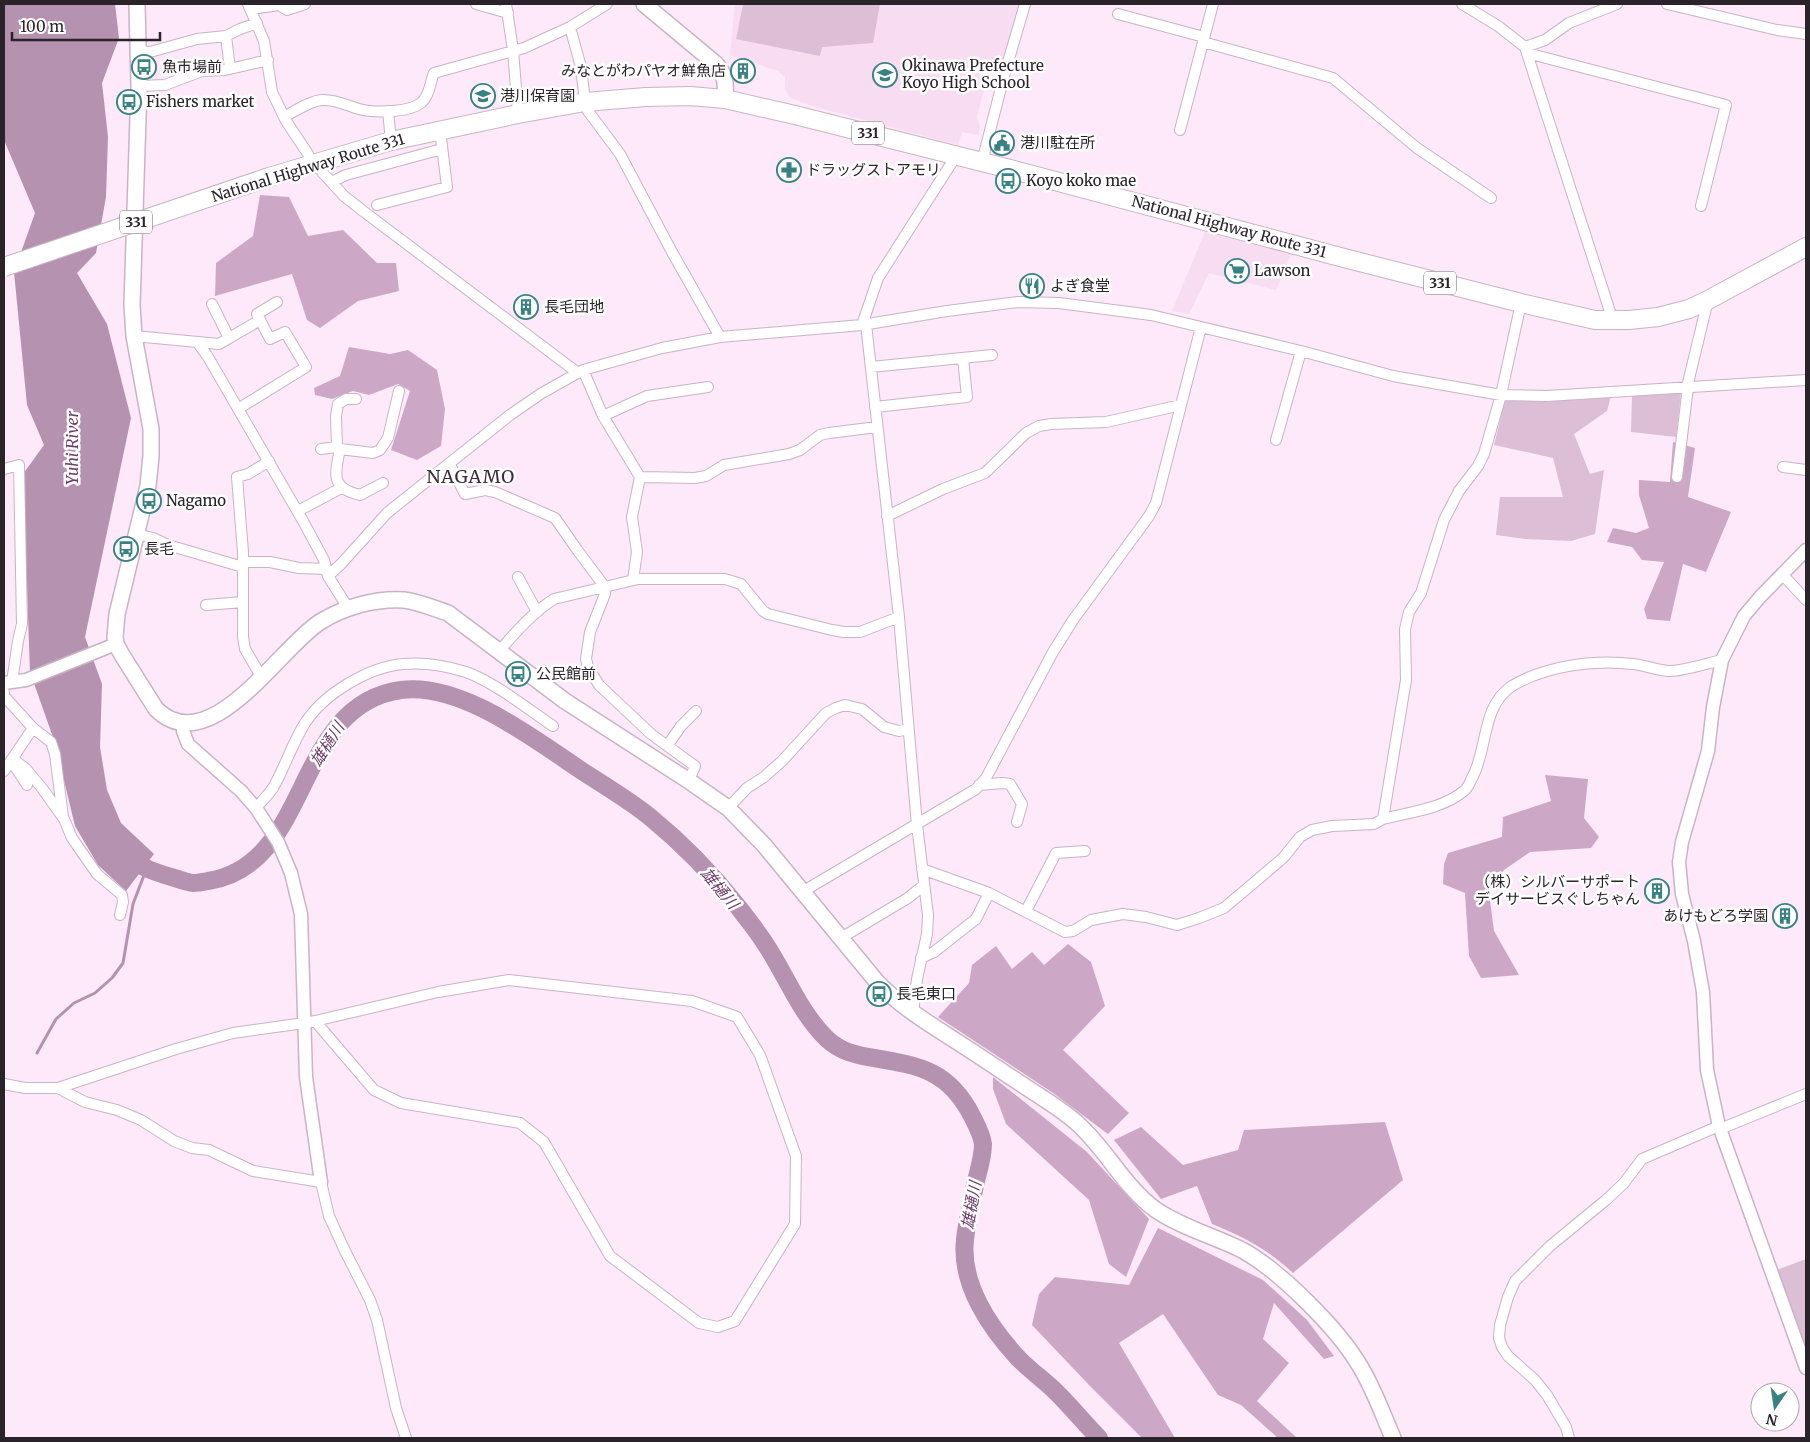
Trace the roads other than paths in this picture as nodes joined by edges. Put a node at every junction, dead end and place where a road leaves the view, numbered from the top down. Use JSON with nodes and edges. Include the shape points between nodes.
{"nodes":[{"id":1,"x":137,"y":4,"type":"edge"},
{"id":2,"x":305,"y":4,"type":"edge"},
{"id":3,"x":476,"y":4,"type":"edge"},
{"id":4,"x":607,"y":4,"type":"edge"},
{"id":5,"x":644,"y":4,"type":"edge"},
{"id":6,"x":1025,"y":4,"type":"edge"},
{"id":7,"x":1213,"y":4,"type":"edge"},
{"id":8,"x":1462,"y":4,"type":"edge"},
{"id":9,"x":1617,"y":4,"type":"edge"},
{"id":10,"x":1667,"y":4,"type":"edge"},
{"id":11,"x":250,"y":6,"type":"edge"},
{"id":12,"x":507,"y":9,"type":"edge"},
{"id":13,"x":1118,"y":14,"type":"dead end"},
{"id":14,"x":257,"y":23,"type":"junction"},
{"id":15,"x":570,"y":27,"type":"junction"},
{"id":16,"x":1806,"y":34,"type":"edge"},
{"id":17,"x":226,"y":36,"type":"junction"},
{"id":18,"x":1203,"y":40,"type":"junction"},
{"id":19,"x":513,"y":50,"type":"junction"},
{"id":20,"x":1526,"y":50,"type":"junction"},
{"id":21,"x":139,"y":51,"type":"junction"},
{"id":22,"x":268,"y":60,"type":"junction"},
{"id":23,"x":230,"y":69,"type":"junction"},
{"id":24,"x":138,"y":86,"type":"junction"},
{"id":25,"x":725,"y":99,"type":"junction"},
{"id":26,"x":585,"y":102,"type":"junction"},
{"id":27,"x":388,"y":111,"type":"junction"},
{"id":28,"x":518,"y":114,"type":"junction"},
{"id":29,"x":284,"y":117,"type":"junction"},
{"id":30,"x":440,"y":130,"type":"junction"},
{"id":31,"x":1180,"y":130,"type":"dead end"},
{"id":32,"x":391,"y":141,"type":"junction"},
{"id":33,"x":442,"y":149,"type":"junction"},
{"id":34,"x":308,"y":154,"type":"dead end"},
{"id":35,"x":956,"y":156,"type":"junction"},
{"id":36,"x":982,"y":162,"type":"junction"},
{"id":37,"x":322,"y":172,"type":"dead end"},
{"id":38,"x":331,"y":182,"type":"junction"},
{"id":39,"x":1491,"y":198,"type":"dead end"},
{"id":40,"x":377,"y":205,"type":"dead end"},
{"id":41,"x":1701,"y":206,"type":"dead end"},
{"id":42,"x":1806,"y":247,"type":"edge"},
{"id":43,"x":4,"y":267,"type":"edge"},
{"id":44,"x":1708,"y":300,"type":"junction"},
{"id":45,"x":277,"y":302,"type":"dead end"},
{"id":46,"x":1521,"y":303,"type":"junction"},
{"id":47,"x":212,"y":304,"type":"dead end"},
{"id":48,"x":260,"y":320,"type":"junction"},
{"id":49,"x":1613,"y":321,"type":"junction"},
{"id":50,"x":864,"y":325,"type":"junction"},
{"id":51,"x":1201,"y":327,"type":"junction"},
{"id":52,"x":134,"y":336,"type":"junction"},
{"id":53,"x":720,"y":337,"type":"junction"},
{"id":54,"x":229,"y":338,"type":"junction"},
{"id":55,"x":198,"y":343,"type":"junction"},
{"id":56,"x":1301,"y":351,"type":"junction"},
{"id":57,"x":992,"y":355,"type":"dead end"},
{"id":58,"x":963,"y":358,"type":"junction"},
{"id":59,"x":870,"y":367,"type":"junction"},
{"id":60,"x":580,"y":371,"type":"junction"},
{"id":61,"x":1806,"y":380,"type":"edge"},
{"id":62,"x":1687,"y":387,"type":"junction"},
{"id":63,"x":708,"y":388,"type":"dead end"},
{"id":64,"x":400,"y":391,"type":"dead end"},
{"id":65,"x":1501,"y":395,"type":"junction"},
{"id":66,"x":356,"y":399,"type":"dead end"},
{"id":67,"x":1181,"y":404,"type":"junction"},
{"id":68,"x":875,"y":407,"type":"junction"},
{"id":69,"x":238,"y":409,"type":"junction"},
{"id":70,"x":603,"y":416,"type":"junction"},
{"id":71,"x":877,"y":427,"type":"junction"},
{"id":72,"x":1276,"y":440,"type":"dead end"},
{"id":73,"x":338,"y":448,"type":"junction"},
{"id":74,"x":321,"y":449,"type":"dead end"},
{"id":75,"x":269,"y":461,"type":"junction"},
{"id":76,"x":449,"y":463,"type":"junction"},
{"id":77,"x":1782,"y":467,"type":"dead end"},
{"id":78,"x":4,"y":469,"type":"edge"},
{"id":79,"x":1806,"y":470,"type":"edge"},
{"id":80,"x":640,"y":477,"type":"junction"},
{"id":81,"x":1677,"y":477,"type":"dead end"},
{"id":82,"x":383,"y":483,"type":"dead end"},
{"id":83,"x":341,"y":488,"type":"junction"},
{"id":84,"x":298,"y":511,"type":"junction"},
{"id":85,"x":887,"y":516,"type":"junction"},
{"id":86,"x":136,"y":534,"type":"junction"},
{"id":87,"x":1806,"y":550,"type":"edge"},
{"id":88,"x":243,"y":564,"type":"junction"},
{"id":89,"x":327,"y":573,"type":"junction"},
{"id":90,"x":1783,"y":575,"type":"junction"},
{"id":91,"x":518,"y":577,"type":"dead end"},
{"id":92,"x":633,"y":580,"type":"junction"},
{"id":93,"x":605,"y":587,"type":"junction"},
{"id":94,"x":1806,"y":600,"type":"edge"},
{"id":95,"x":243,"y":602,"type":"junction"},
{"id":96,"x":206,"y":605,"type":"dead end"},
{"id":97,"x":348,"y":608,"type":"junction"},
{"id":98,"x":537,"y":612,"type":"junction"},
{"id":99,"x":898,"y":617,"type":"junction"},
{"id":100,"x":116,"y":644,"type":"junction"},
{"id":101,"x":499,"y":651,"type":"junction"},
{"id":102,"x":1722,"y":660,"type":"junction"},
{"id":103,"x":262,"y":678,"type":"junction"},
{"id":104,"x":5,"y":688,"type":"edge"},
{"id":105,"x":696,"y":712,"type":"dead end"},
{"id":106,"x":185,"y":723,"type":"junction"},
{"id":107,"x":553,"y":726,"type":"dead end"},
{"id":108,"x":33,"y":728,"type":"junction"},
{"id":109,"x":908,"y":729,"type":"junction"},
{"id":110,"x":667,"y":746,"type":"junction"},
{"id":111,"x":8,"y":763,"type":"edge"},
{"id":112,"x":689,"y":781,"type":"junction"},
{"id":113,"x":27,"y":785,"type":"dead end"},
{"id":114,"x":980,"y":785,"type":"junction"},
{"id":115,"x":256,"y":808,"type":"junction"},
{"id":116,"x":728,"y":808,"type":"junction"},
{"id":117,"x":64,"y":819,"type":"junction"},
{"id":118,"x":1383,"y":819,"type":"junction"},
{"id":119,"x":1017,"y":822,"type":"dead end"},
{"id":120,"x":917,"y":825,"type":"junction"},
{"id":121,"x":1086,"y":851,"type":"dead end"},
{"id":122,"x":922,"y":869,"type":"junction"},
{"id":123,"x":924,"y":885,"type":"junction"},
{"id":124,"x":802,"y":892,"type":"junction"},
{"id":125,"x":989,"y":893,"type":"junction"},
{"id":126,"x":1026,"y":911,"type":"junction"},
{"id":127,"x":120,"y":915,"type":"dead end"},
{"id":128,"x":840,"y":938,"type":"junction"},
{"id":129,"x":921,"y":958,"type":"junction"},
{"id":130,"x":912,"y":1013,"type":"junction"},
{"id":131,"x":310,"y":1022,"type":"junction"},
{"id":132,"x":4,"y":1084,"type":"edge"},
{"id":133,"x":58,"y":1088,"type":"junction"},
{"id":134,"x":1806,"y":1094,"type":"edge"},
{"id":135,"x":1719,"y":1128,"type":"junction"},
{"id":136,"x":321,"y":1182,"type":"junction"},
{"id":137,"x":1806,"y":1368,"type":"edge"},
{"id":138,"x":406,"y":1438,"type":"edge"},
{"id":139,"x":1393,"y":1438,"type":"edge"},
{"id":140,"x":1569,"y":1438,"type":"edge"}],
"edges":[{"from":1,"to":21,"type":"main road"},
{"from":2,"to":11,"type":"street","via":[[287,10],[279,5]]},
{"from":3,"to":12,"type":"street"},
{"from":4,"to":15,"type":"street"},
{"from":5,"to":25,"type":"main road","via":[[723,70]]},
{"from":6,"to":36,"type":"street"},
{"from":7,"to":18,"type":"street"},
{"from":8,"to":20,"type":"street","via":[[1498,26]]},
{"from":9,"to":20,"type":"street","via":[[1568,22]]},
{"from":10,"to":16,"type":"street"},
{"from":11,"to":14,"type":"street"},
{"from":12,"to":19,"type":"street"},
{"from":13,"to":18,"type":"street"},
{"from":14,"to":17,"type":"street"},
{"from":14,"to":22,"type":"street"},
{"from":15,"to":19,"type":"street"},
{"from":15,"to":26,"type":"street"},
{"from":17,"to":21,"type":"street","via":[[180,43],[150,52]]},
{"from":17,"to":23,"type":"street"},
{"from":18,"to":31,"type":"street"},
{"from":18,"to":39,"type":"street","via":[[1333,78],[1416,148]]},
{"from":19,"to":27,"type":"street","via":[[434,74],[422,103]]},
{"from":19,"to":28,"type":"street"},
{"from":20,"to":41,"type":"street","via":[[1726,106]]},
{"from":20,"to":49,"type":"street"},
{"from":21,"to":24,"type":"main road"},
{"from":22,"to":23,"type":"street"},
{"from":22,"to":29,"type":"street","via":[[272,92]]},
{"from":23,"to":24,"type":"street","via":[[202,72],[165,86]]},
{"from":24,"to":52,"type":"main road"},
{"from":25,"to":26,"type":"highway","name":"National Highway Route 331","number":"331","via":[[682,96]]},
{"from":25,"to":35,"type":"highway","name":"National Highway Route 331","number":"331"},
{"from":26,"to":28,"type":"highway","name":"National Highway Route 331","number":"331"},
{"from":26,"to":53,"type":"street","via":[[588,111],[620,154]]},
{"from":27,"to":29,"type":"street","via":[[360,110],[321,100]]},
{"from":27,"to":32,"type":"street"},
{"from":28,"to":30,"type":"highway","name":"National Highway Route 331","number":"331"},
{"from":29,"to":34,"type":"street"},
{"from":30,"to":32,"type":"highway","name":"National Highway Route 331","number":"331"},
{"from":30,"to":33,"type":"street"},
{"from":32,"to":43,"type":"highway","name":"National Highway Route 331","number":"331","bridge":true,"via":[[269,178]]},
{"from":33,"to":38,"type":"street","via":[[346,174]]},
{"from":33,"to":40,"type":"street","via":[[447,187]]},
{"from":35,"to":36,"type":"highway","name":"National Highway Route 331","number":"331"},
{"from":35,"to":50,"type":"street","via":[[878,278]]},
{"from":36,"to":46,"type":"highway","name":"National Highway Route 331","number":"331"},
{"from":37,"to":38,"type":"street"},
{"from":38,"to":60,"type":"street","via":[[362,211]]},
{"from":42,"to":44,"type":"highway","name":"National Highway Route 331","number":"331"},
{"from":44,"to":49,"type":"highway","name":"National Highway Route 331","number":"331","via":[[1658,317]]},
{"from":44,"to":62,"type":"street"},
{"from":45,"to":48,"type":"street","via":[[257,314]]},
{"from":46,"to":49,"type":"highway","name":"National Highway Route 331","number":"331"},
{"from":46,"to":65,"type":"street"},
{"from":47,"to":54,"type":"street"},
{"from":48,"to":54,"type":"street"},
{"from":48,"to":69,"type":"street","via":[[270,339],[285,332],[306,366]]},
{"from":50,"to":51,"type":"street","via":[[1018,302],[1059,303],[1151,315]]},
{"from":50,"to":53,"type":"street"},
{"from":50,"to":59,"type":"street"},
{"from":51,"to":56,"type":"street"},
{"from":51,"to":67,"type":"street"},
{"from":52,"to":55,"type":"street"},
{"from":52,"to":86,"type":"main road","via":[[147,398],[152,444],[148,486]]},
{"from":53,"to":60,"type":"street","via":[[662,348]]},
{"from":54,"to":55,"type":"street","via":[[219,344]]},
{"from":55,"to":69,"type":"street"},
{"from":56,"to":65,"type":"street","via":[[1392,376]]},
{"from":56,"to":72,"type":"street"},
{"from":57,"to":58,"type":"street"},
{"from":58,"to":59,"type":"street"},
{"from":58,"to":68,"type":"street","via":[[967,397]]},
{"from":59,"to":68,"type":"street"},
{"from":60,"to":70,"type":"street"},
{"from":60,"to":76,"type":"street","via":[[510,415]]},
{"from":61,"to":62,"type":"street"},
{"from":62,"to":65,"type":"street","via":[[1548,396]]},
{"from":62,"to":81,"type":"street"},
{"from":63,"to":70,"type":"street","via":[[646,396]]},
{"from":64,"to":73,"type":"street","via":[[388,438],[380,450],[372,453]]},
{"from":65,"to":118,"type":"street","via":[[1484,454],[1444,520],[1421,593],[1405,629],[1406,680]]},
{"from":66,"to":73,"type":"street","via":[[346,398],[338,404]]},
{"from":67,"to":85,"type":"street","via":[[1106,422],[1040,426],[1026,433],[985,473]]},
{"from":67,"to":114,"type":"street","via":[[1156,503],[1053,652]]},
{"from":68,"to":71,"type":"street"},
{"from":69,"to":75,"type":"street"},
{"from":70,"to":80,"type":"street"},
{"from":71,"to":80,"type":"street","via":[[829,432],[789,454],[724,465],[706,476]]},
{"from":71,"to":85,"type":"street"},
{"from":73,"to":74,"type":"street"},
{"from":73,"to":83,"type":"street","via":[[335,477]]},
{"from":75,"to":84,"type":"street"},
{"from":75,"to":88,"type":"street","via":[[237,477]]},
{"from":76,"to":89,"type":"street","via":[[387,513],[341,564]]},
{"from":76,"to":93,"type":"street","via":[[465,494],[485,490],[495,492],[556,518]]},
{"from":77,"to":79,"type":"street"},
{"from":78,"to":104,"type":"street","via":[[19,465],[22,624]]},
{"from":80,"to":92,"type":"street","via":[[632,516],[636,552]]},
{"from":82,"to":83,"type":"street","via":[[360,495]]},
{"from":83,"to":84,"type":"street"},
{"from":84,"to":89,"type":"street","via":[[324,560]]},
{"from":85,"to":99,"type":"street"},
{"from":86,"to":88,"type":"street","via":[[168,546]]},
{"from":86,"to":100,"type":"main road","via":[[117,614]]},
{"from":87,"to":90,"type":"street"},
{"from":88,"to":89,"type":"street","via":[[270,562]]},
{"from":88,"to":95,"type":"street"},
{"from":89,"to":97,"type":"street"},
{"from":90,"to":94,"type":"street"},
{"from":90,"to":102,"type":"street","via":[[1744,616]]},
{"from":91,"to":98,"type":"street"},
{"from":92,"to":93,"type":"street"},
{"from":92,"to":99,"type":"street","via":[[733,581],[745,587],[768,614],[832,630],[860,632]]},
{"from":93,"to":98,"type":"street","via":[[554,599]]},
{"from":93,"to":110,"type":"street","via":[[590,632],[588,667],[599,685]]},
{"from":95,"to":96,"type":"street"},
{"from":95,"to":103,"type":"street","via":[[244,649]]},
{"from":97,"to":101,"type":"main road","via":[[404,600],[425,604],[448,613]]},
{"from":97,"to":103,"type":"main road","via":[[319,622]]},
{"from":98,"to":101,"type":"street"},
{"from":99,"to":109,"type":"street"},
{"from":100,"to":104,"type":"street"},
{"from":100,"to":106,"type":"main road","via":[[156,709],[171,720]]},
{"from":101,"to":112,"type":"main road","via":[[565,701]]},
{"from":102,"to":118,"type":"street","via":[[1671,671],[1597,661],[1528,678],[1510,688],[1496,703],[1475,772],[1466,790],[1447,802]]},
{"from":102,"to":135,"type":"street","via":[[1708,751],[1679,862],[1682,894],[1703,992],[1707,1070]]},
{"from":103,"to":106,"type":"main road","via":[[207,720]]},
{"from":104,"to":108,"type":"street","via":[[4,696]]},
{"from":105,"to":110,"type":"street"},
{"from":106,"to":115,"type":"street","via":[[188,744]]},
{"from":107,"to":115,"type":"street","via":[[467,672],[419,664],[384,668],[359,677],[319,706],[305,723],[272,790]]},
{"from":108,"to":111,"type":"street"},
{"from":108,"to":117,"type":"street","via":[[51,742]]},
{"from":109,"to":116,"type":"street","via":[[899,731],[884,727],[862,709],[845,705],[836,708],[826,713],[782,761],[747,788]]},
{"from":109,"to":120,"type":"street"},
{"from":110,"to":112,"type":"street","via":[[695,766]]},
{"from":111,"to":113,"type":"street"},
{"from":111,"to":117,"type":"street","via":[[26,769]]},
{"from":112,"to":116,"type":"main road"},
{"from":114,"to":119,"type":"street","via":[[1010,784],[1022,804]]},
{"from":114,"to":120,"type":"street"},
{"from":115,"to":131,"type":"street","via":[[278,842],[291,873],[300,914]]},
{"from":116,"to":124,"type":"main road","via":[[764,845]]},
{"from":117,"to":127,"type":"street","via":[[72,838],[93,869],[122,895]]},
{"from":118,"to":126,"type":"street","via":[[1374,824],[1312,830],[1300,837],[1283,858],[1224,908],[1177,925],[1124,914],[1092,920],[1065,932]]},
{"from":120,"to":122,"type":"street"},
{"from":120,"to":124,"type":"street"},
{"from":121,"to":126,"type":"street","via":[[1056,853]]},
{"from":122,"to":123,"type":"street"},
{"from":122,"to":125,"type":"street"},
{"from":123,"to":128,"type":"street"},
{"from":123,"to":129,"type":"street","via":[[928,915]]},
{"from":124,"to":128,"type":"main road"},
{"from":125,"to":126,"type":"street"},
{"from":125,"to":129,"type":"street","via":[[976,919],[934,952]]},
{"from":128,"to":130,"type":"main road","via":[[890,996]]},
{"from":129,"to":130,"type":"street"},
{"from":130,"to":139,"type":"main road","via":[[1079,1124],[1144,1201],[1196,1231],[1242,1250],[1282,1280],[1347,1348],[1372,1389]]},
{"from":131,"to":131,"type":"street","via":[[438,992],[509,980],[692,1001],[737,1017],[760,1055],[796,1156],[795,1224],[735,1321],[718,1327],[699,1323],[610,1256],[544,1142],[520,1123],[388,1098],[374,1090]]},
{"from":131,"to":133,"type":"street","via":[[233,1033]]},
{"from":131,"to":136,"type":"street","via":[[306,1077]]},
{"from":132,"to":133,"type":"street"},
{"from":133,"to":136,"type":"street","via":[[86,1102],[141,1120],[174,1141],[209,1150],[253,1171]]},
{"from":134,"to":135,"type":"street"},
{"from":135,"to":137,"type":"street"},
{"from":135,"to":140,"type":"street","via":[[1642,1158],[1624,1183],[1550,1246],[1515,1281],[1500,1325],[1502,1347],[1547,1395]]},
{"from":136,"to":138,"type":"street","via":[[329,1216],[377,1320],[396,1408]]}]}
